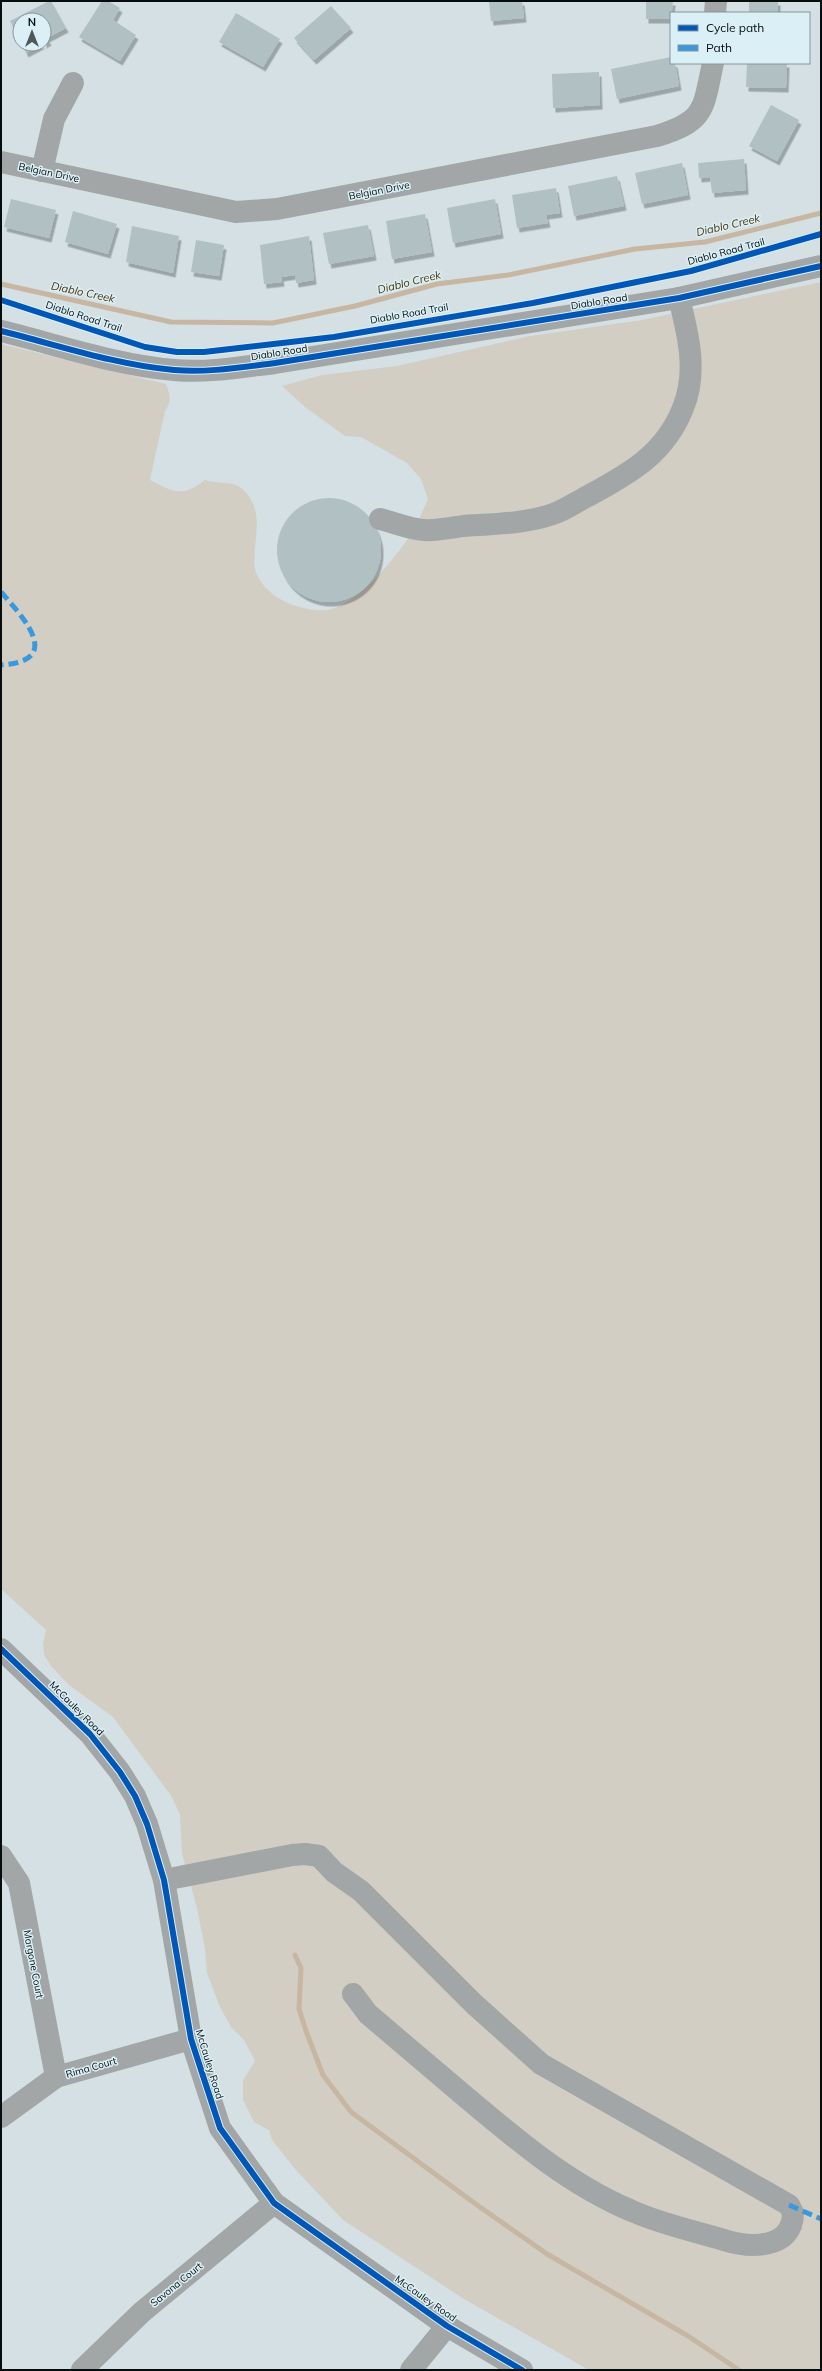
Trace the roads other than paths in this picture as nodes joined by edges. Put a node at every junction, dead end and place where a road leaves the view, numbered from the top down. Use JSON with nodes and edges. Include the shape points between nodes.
{"nodes":[{"id":1,"x":716,"y":1,"type":"edge"},
{"id":2,"x":715,"y":12,"type":"edge"},
{"id":3,"x":713,"y":64,"type":"edge"},
{"id":4,"x":73,"y":83,"type":"dead end"},
{"id":5,"x":1,"y":162,"type":"edge"},
{"id":6,"x":42,"y":171,"type":"junction"},
{"id":7,"x":821,"y":266,"type":"edge"},
{"id":8,"x":680,"y":298,"type":"junction"},
{"id":9,"x":1,"y":331,"type":"edge"},
{"id":10,"x":380,"y":518,"type":"dead end"},
{"id":11,"x":1,"y":1649,"type":"edge"},
{"id":12,"x":1,"y":1856,"type":"edge"},
{"id":13,"x":164,"y":1880,"type":"junction"},
{"id":14,"x":353,"y":1994,"type":"dead end"},
{"id":15,"x":191,"y":2039,"type":"junction"},
{"id":16,"x":56,"y":2077,"type":"junction"},
{"id":17,"x":1,"y":2117,"type":"edge"},
{"id":18,"x":274,"y":2203,"type":"junction"},
{"id":19,"x":447,"y":2326,"type":"junction"},
{"id":20,"x":82,"y":2370,"type":"edge"},
{"id":21,"x":411,"y":2370,"type":"edge"},
{"id":22,"x":522,"y":2370,"type":"edge"}],
"edges":[{"from":1,"to":2,"type":"street"},
{"from":3,"to":6,"type":"street","name":"Belgian Drive","via":[[699,114],[683,128],[657,136],[277,210],[236,212]]},
{"from":4,"to":6,"type":"street","via":[[54,118]]},
{"from":5,"to":6,"type":"street","name":"Belgian Drive"},
{"from":7,"to":8,"type":"street","name":"Diablo Road"},
{"from":8,"to":9,"type":"street","name":"Diablo Road","via":[[275,363],[199,371],[136,365]]},
{"from":8,"to":10,"type":"street","via":[[688,338],[691,371],[689,390],[683,408],[660,448],[624,476],[560,511],[531,520],[423,530]]},
{"from":11,"to":13,"type":"street","name":"McCauley Road","via":[[90,1734],[120,1772],[135,1796],[147,1824]]},
{"from":12,"to":16,"type":"street","name":"Margone Court","via":[[19,1883]]},
{"from":13,"to":14,"type":"street","via":[[292,1855],[319,1856],[334,1872],[361,1892],[474,2004],[541,2064],[789,2205],[793,2213],[789,2228],[773,2243],[760,2246],[732,2243],[632,2212],[576,2182],[524,2146],[368,2014]]},
{"from":13,"to":15,"type":"street","name":"McCauley Road"},
{"from":15,"to":16,"type":"street","name":"Rima Court"},
{"from":15,"to":18,"type":"street","name":"McCauley Road","via":[[220,2128]]},
{"from":16,"to":17,"type":"street","name":"Rima Court"},
{"from":18,"to":19,"type":"street","name":"McCauley Road"},
{"from":18,"to":20,"type":"street","name":"Savona Court","via":[[142,2312]]},
{"from":19,"to":21,"type":"street"},
{"from":19,"to":22,"type":"street","name":"McCauley Road"}]}
